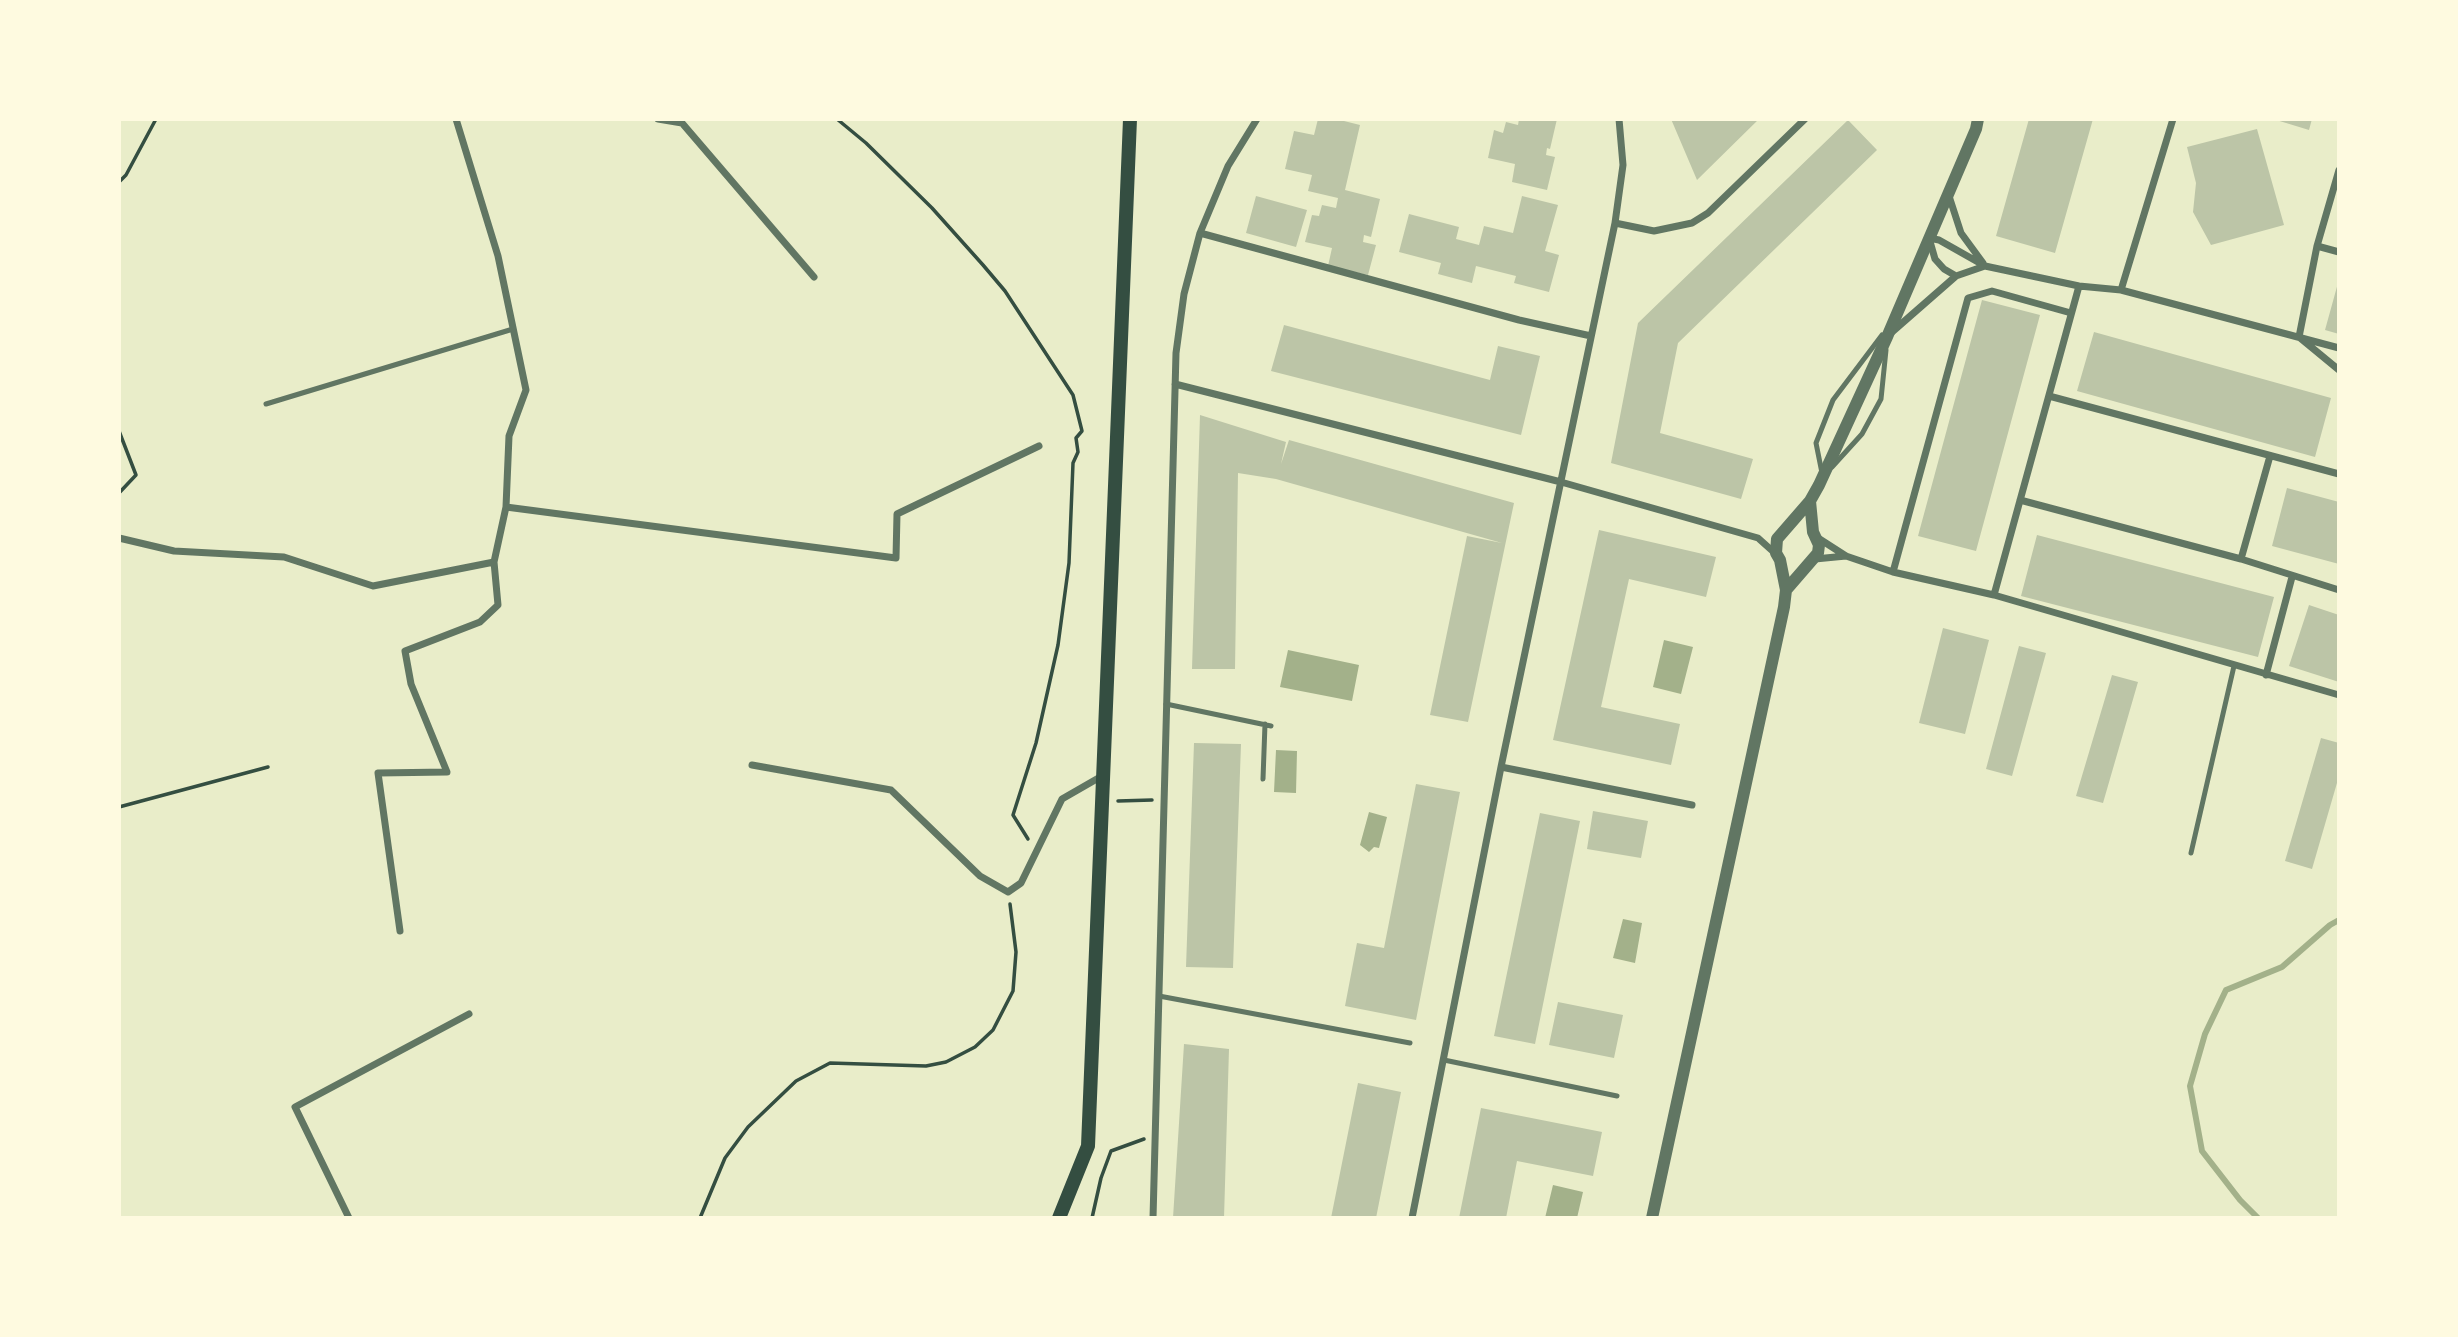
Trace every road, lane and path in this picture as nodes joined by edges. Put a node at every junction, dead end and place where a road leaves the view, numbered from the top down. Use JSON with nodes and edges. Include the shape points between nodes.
{"nodes":[{"id":1,"x":156,"y":119,"type":"edge"},
{"id":2,"x":456,"y":119,"type":"edge"},
{"id":3,"x":658,"y":119,"type":"edge"},
{"id":4,"x":1130,"y":119,"type":"edge"},
{"id":5,"x":1257,"y":119,"type":"edge"},
{"id":6,"x":1619,"y":119,"type":"edge"},
{"id":7,"x":1805,"y":119,"type":"edge"},
{"id":8,"x":1978,"y":119,"type":"edge"},
{"id":9,"x":2173,"y":119,"type":"edge"},
{"id":10,"x":2339,"y":170,"type":"edge"},
{"id":11,"x":119,"y":182,"type":"edge"},
{"id":12,"x":1948,"y":193,"type":"junction"},
{"id":13,"x":1615,"y":223,"type":"junction"},
{"id":14,"x":1200,"y":233,"type":"junction"},
{"id":15,"x":1929,"y":238,"type":"junction"},
{"id":16,"x":2317,"y":246,"type":"junction"},
{"id":17,"x":2339,"y":252,"type":"edge"},
{"id":18,"x":1985,"y":267,"type":"junction"},
{"id":19,"x":1956,"y":276,"type":"junction"},
{"id":20,"x":814,"y":277,"type":"dead end"},
{"id":21,"x":2079,"y":286,"type":"junction"},
{"id":22,"x":2121,"y":290,"type":"junction"},
{"id":23,"x":2071,"y":313,"type":"junction"},
{"id":24,"x":1895,"y":319,"type":"junction"},
{"id":25,"x":513,"y":329,"type":"junction"},
{"id":26,"x":1591,"y":336,"type":"junction"},
{"id":27,"x":1887,"y":337,"type":"junction"},
{"id":28,"x":2300,"y":337,"type":"junction"},
{"id":29,"x":2339,"y":348,"type":"edge"},
{"id":30,"x":2339,"y":370,"type":"edge"},
{"id":31,"x":1175,"y":384,"type":"junction"},
{"id":32,"x":2049,"y":396,"type":"junction"},
{"id":33,"x":266,"y":404,"type":"dead end"},
{"id":34,"x":119,"y":431,"type":"edge"},
{"id":35,"x":1039,"y":446,"type":"dead end"},
{"id":36,"x":2270,"y":456,"type":"junction"},
{"id":37,"x":2339,"y":474,"type":"edge"},
{"id":38,"x":1823,"y":477,"type":"junction"},
{"id":39,"x":1561,"y":482,"type":"junction"},
{"id":40,"x":119,"y":494,"type":"edge"},
{"id":41,"x":2020,"y":499,"type":"junction"},
{"id":42,"x":1811,"y":501,"type":"junction"},
{"id":43,"x":506,"y":507,"type":"junction"},
{"id":44,"x":1783,"y":530,"type":"junction"},
{"id":45,"x":1815,"y":534,"type":"junction"},
{"id":46,"x":119,"y":538,"type":"edge"},
{"id":47,"x":1758,"y":538,"type":"junction"},
{"id":48,"x":1846,"y":556,"type":"junction"},
{"id":49,"x":1779,"y":558,"type":"junction"},
{"id":50,"x":2241,"y":559,"type":"junction"},
{"id":51,"x":494,"y":562,"type":"junction"},
{"id":52,"x":1811,"y":562,"type":"junction"},
{"id":53,"x":1894,"y":572,"type":"junction"},
{"id":54,"x":2292,"y":577,"type":"junction"},
{"id":55,"x":1786,"y":590,"type":"junction"},
{"id":56,"x":2339,"y":590,"type":"edge"},
{"id":57,"x":1994,"y":595,"type":"junction"},
{"id":58,"x":2234,"y":666,"type":"junction"},
{"id":59,"x":2266,"y":676,"type":"junction"},
{"id":60,"x":2339,"y":695,"type":"edge"},
{"id":61,"x":1166,"y":704,"type":"junction"},
{"id":62,"x":752,"y":765,"type":"dead end"},
{"id":63,"x":268,"y":767,"type":"dead end"},
{"id":64,"x":1501,"y":767,"type":"junction"},
{"id":65,"x":1103,"y":776,"type":"junction"},
{"id":66,"x":1263,"y":779,"type":"dead end"},
{"id":67,"x":1163,"y":800,"type":"junction"},
{"id":68,"x":1102,"y":802,"type":"junction"},
{"id":69,"x":1692,"y":806,"type":"dead end"},
{"id":70,"x":119,"y":807,"type":"edge"},
{"id":71,"x":2191,"y":853,"type":"dead end"},
{"id":72,"x":1008,"y":892,"type":"junction"},
{"id":73,"x":400,"y":931,"type":"dead end"},
{"id":74,"x":1159,"y":996,"type":"junction"},
{"id":75,"x":469,"y":1014,"type":"dead end"},
{"id":76,"x":1410,"y":1043,"type":"dead end"},
{"id":77,"x":1444,"y":1060,"type":"junction"},
{"id":78,"x":1617,"y":1096,"type":"dead end"},
{"id":79,"x":1156,"y":1136,"type":"junction"},
{"id":80,"x":1652,"y":1215,"type":"edge"},
{"id":81,"x":349,"y":1218,"type":"edge"},
{"id":82,"x":700,"y":1218,"type":"edge"},
{"id":83,"x":1059,"y":1218,"type":"edge"},
{"id":84,"x":1092,"y":1218,"type":"edge"},
{"id":85,"x":1153,"y":1218,"type":"edge"},
{"id":86,"x":1412,"y":1218,"type":"edge"}],
"edges":[{"from":1,"to":11,"type":"path"},
{"from":2,"to":25,"type":"street","via":[[498,256]]},
{"from":3,"to":20,"type":"street","via":[[682,124]]},
{"from":4,"to":65,"type":"main road"},
{"from":5,"to":14,"type":"street","via":[[1228,166]]},
{"from":6,"to":13,"type":"street","via":[[1623,165]]},
{"from":7,"to":13,"type":"street","via":[[1692,223],[1654,231]]},
{"from":8,"to":12,"type":"street"},
{"from":9,"to":22,"type":"street"},
{"from":10,"to":16,"type":"street"},
{"from":12,"to":15,"type":"street"},
{"from":12,"to":18,"type":"street","via":[[1961,233]]},
{"from":13,"to":26,"type":"street"},
{"from":14,"to":26,"type":"street"},
{"from":14,"to":31,"type":"street","via":[[1184,293]]},
{"from":15,"to":18,"type":"street"},
{"from":15,"to":19,"type":"street","via":[[1935,259]]},
{"from":15,"to":24,"type":"street"},
{"from":16,"to":17,"type":"street"},
{"from":16,"to":28,"type":"street"},
{"from":18,"to":19,"type":"street"},
{"from":18,"to":21,"type":"street"},
{"from":19,"to":27,"type":"street"},
{"from":21,"to":22,"type":"street"},
{"from":21,"to":23,"type":"street"},
{"from":22,"to":28,"type":"street"},
{"from":23,"to":32,"type":"street"},
{"from":23,"to":53,"type":"street","via":[[1992,291],[1968,298]]},
{"from":24,"to":27,"type":"street"},
{"from":24,"to":38,"type":"lane","via":[[1833,400],[1816,443]]},
{"from":25,"to":33,"type":"lane"},
{"from":25,"to":43,"type":"street","via":[[526,390],[509,436]]},
{"from":26,"to":39,"type":"street"},
{"from":27,"to":38,"type":"street"},
{"from":27,"to":38,"type":"lane","via":[[1881,399],[1862,434]]},
{"from":28,"to":29,"type":"street"},
{"from":28,"to":30,"type":"street"},
{"from":31,"to":39,"type":"street"},
{"from":31,"to":61,"type":"street"},
{"from":32,"to":36,"type":"street"},
{"from":32,"to":41,"type":"street"},
{"from":34,"to":40,"type":"path","via":[[136,475]]},
{"from":35,"to":43,"type":"street","via":[[897,514],[896,558]]},
{"from":36,"to":37,"type":"street"},
{"from":36,"to":50,"type":"street"},
{"from":38,"to":42,"type":"street"},
{"from":39,"to":47,"type":"street"},
{"from":39,"to":64,"type":"street"},
{"from":41,"to":50,"type":"street"},
{"from":41,"to":57,"type":"street"},
{"from":42,"to":44,"type":"street"},
{"from":42,"to":45,"type":"street"},
{"from":43,"to":51,"type":"street"},
{"from":44,"to":45,"type":"street","via":[[1801,525]]},
{"from":44,"to":47,"type":"street"},
{"from":44,"to":49,"type":"street","via":[[1775,546]]},
{"from":45,"to":48,"type":"street"},
{"from":45,"to":52,"type":"street","via":[[1819,545]]},
{"from":46,"to":51,"type":"street","via":[[174,551],[284,558],[373,586]]},
{"from":47,"to":49,"type":"street"},
{"from":48,"to":52,"type":"street"},
{"from":48,"to":53,"type":"street"},
{"from":49,"to":52,"type":"street","via":[[1792,568]]},
{"from":49,"to":55,"type":"street"},
{"from":50,"to":54,"type":"street"},
{"from":51,"to":73,"type":"street","via":[[498,606],[480,622],[405,651],[411,684],[447,772],[378,773]]},
{"from":52,"to":55,"type":"street"},
{"from":53,"to":57,"type":"street"},
{"from":54,"to":56,"type":"street"},
{"from":54,"to":59,"type":"street"},
{"from":55,"to":80,"type":"street"},
{"from":57,"to":58,"type":"street"},
{"from":58,"to":59,"type":"street"},
{"from":58,"to":71,"type":"lane"},
{"from":59,"to":60,"type":"street"},
{"from":61,"to":66,"type":"lane","via":[[1268,725]]},
{"from":61,"to":67,"type":"street"},
{"from":62,"to":72,"type":"street","via":[[891,790],[980,876]]},
{"from":63,"to":70,"type":"path"},
{"from":64,"to":69,"type":"street"},
{"from":64,"to":77,"type":"street"},
{"from":65,"to":68,"type":"main road"},
{"from":65,"to":72,"type":"street","via":[[1062,799],[1021,883]]},
{"from":67,"to":68,"type":"path"},
{"from":67,"to":74,"type":"street"},
{"from":68,"to":83,"type":"main road","via":[[1088,1146]]},
{"from":72,"to":82,"type":"path","via":[[1016,952],[1013,991],[993,1030],[975,1047],[946,1062],[926,1066],[830,1063],[796,1081],[748,1127],[724,1158]]},
{"from":74,"to":76,"type":"lane"},
{"from":74,"to":79,"type":"street"},
{"from":75,"to":81,"type":"street","via":[[295,1107]]},
{"from":77,"to":78,"type":"lane"},
{"from":77,"to":86,"type":"street"},
{"from":79,"to":84,"type":"path","via":[[1111,1151]]},
{"from":79,"to":85,"type":"street"}]}
